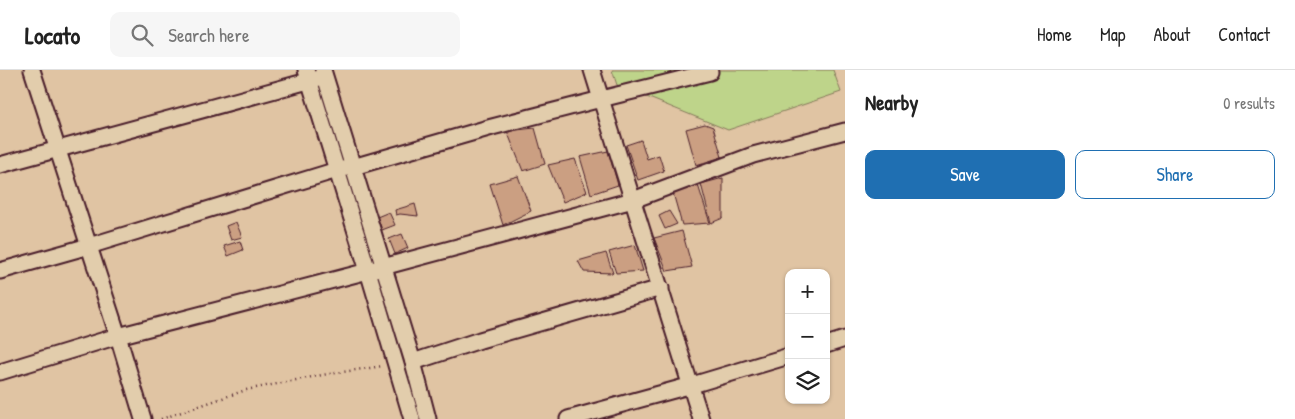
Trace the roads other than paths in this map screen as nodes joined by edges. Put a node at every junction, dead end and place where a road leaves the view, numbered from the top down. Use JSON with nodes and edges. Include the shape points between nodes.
{"nodes":[{"id":1,"x":32,"y":70,"type":"edge"},
{"id":2,"x":592,"y":70,"type":"edge"},
{"id":3,"x":710,"y":72,"type":"dead end"},
{"id":4,"x":324,"y":73,"type":"edge"},
{"id":5,"x":308,"y":76,"type":"edge"},
{"id":6,"x":601,"y":99,"type":"junction"},
{"id":7,"x":845,"y":131,"type":"edge"},
{"id":8,"x":58,"y":150,"type":"junction"},
{"id":9,"x":0,"y":165,"type":"edge"},
{"id":10,"x":353,"y":167,"type":"junction"},
{"id":11,"x":337,"y":170,"type":"junction"},
{"id":12,"x":633,"y":200,"type":"junction"},
{"id":13,"x":89,"y":246,"type":"junction"},
{"id":14,"x":384,"y":267,"type":"junction"},
{"id":15,"x":0,"y":271,"type":"edge"},
{"id":16,"x":368,"y":271,"type":"junction"},
{"id":17,"x":661,"y":288,"type":"junction"},
{"id":18,"x":118,"y":336,"type":"junction"},
{"id":19,"x":845,"y":339,"type":"edge"},
{"id":20,"x":830,"y":344,"type":"edge"},
{"id":21,"x":785,"y":357,"type":"edge"},
{"id":22,"x":412,"y":362,"type":"junction"},
{"id":23,"x":0,"y":372,"type":"edge"},
{"id":24,"x":692,"y":385,"type":"junction"},
{"id":25,"x":143,"y":419,"type":"edge"},
{"id":26,"x":412,"y":419,"type":"edge"},
{"id":27,"x":428,"y":419,"type":"edge"},
{"id":28,"x":568,"y":419,"type":"edge"},
{"id":29,"x":702,"y":419,"type":"edge"}],
"edges":[{"from":1,"to":8,"type":"street"},
{"from":2,"to":6,"type":"street"},
{"from":3,"to":6,"type":"street"},
{"from":4,"to":5,"type":"street"},
{"from":4,"to":10,"type":"street"},
{"from":5,"to":8,"type":"street"},
{"from":5,"to":11,"type":"street"},
{"from":6,"to":10,"type":"street"},
{"from":6,"to":12,"type":"street"},
{"from":7,"to":12,"type":"street","via":[[753,155]]},
{"from":8,"to":9,"type":"street"},
{"from":8,"to":13,"type":"street"},
{"from":10,"to":11,"type":"street"},
{"from":10,"to":14,"type":"street"},
{"from":11,"to":13,"type":"street"},
{"from":11,"to":16,"type":"street"},
{"from":12,"to":14,"type":"street"},
{"from":12,"to":17,"type":"street"},
{"from":13,"to":15,"type":"street"},
{"from":13,"to":18,"type":"street"},
{"from":14,"to":16,"type":"street"},
{"from":14,"to":22,"type":"street"},
{"from":16,"to":18,"type":"street"},
{"from":16,"to":26,"type":"street"},
{"from":17,"to":22,"type":"street"},
{"from":17,"to":24,"type":"street"},
{"from":18,"to":23,"type":"street"},
{"from":18,"to":25,"type":"street"},
{"from":19,"to":20,"type":"street"},
{"from":21,"to":24,"type":"street"},
{"from":22,"to":27,"type":"street"},
{"from":24,"to":28,"type":"street"},
{"from":24,"to":29,"type":"street"}]}
